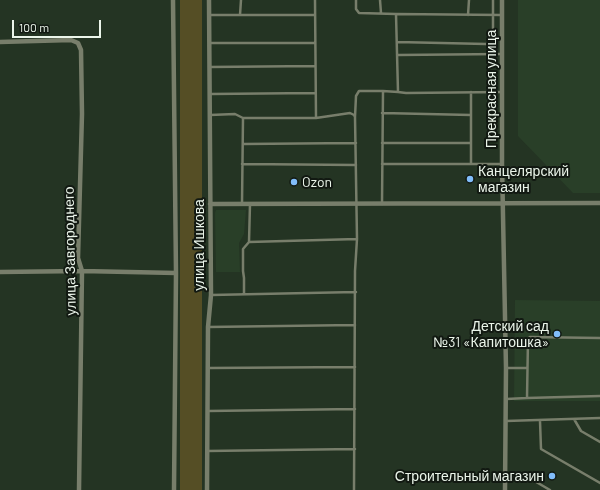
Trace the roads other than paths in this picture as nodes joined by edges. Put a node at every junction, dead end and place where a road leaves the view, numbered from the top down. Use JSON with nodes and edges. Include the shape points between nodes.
{"nodes":[{"id":1,"x":173,"y":0,"type":"edge"},
{"id":2,"x":210,"y":0,"type":"edge"},
{"id":3,"x":241,"y":0,"type":"edge"},
{"id":4,"x":315,"y":0,"type":"edge"},
{"id":5,"x":356,"y":0,"type":"edge"},
{"id":6,"x":380,"y":0,"type":"edge"},
{"id":7,"x":469,"y":0,"type":"edge"},
{"id":8,"x":493,"y":0,"type":"edge"},
{"id":9,"x":502,"y":0,"type":"edge"},
{"id":10,"x":381,"y":14,"type":"junction"},
{"id":11,"x":396,"y":14,"type":"junction"},
{"id":12,"x":209,"y":15,"type":"junction"},
{"id":13,"x":240,"y":15,"type":"junction"},
{"id":14,"x":315,"y":15,"type":"junction"},
{"id":15,"x":468,"y":15,"type":"junction"},
{"id":16,"x":493,"y":15,"type":"junction"},
{"id":17,"x":502,"y":15,"type":"junction"},
{"id":18,"x":0,"y":42,"type":"edge"},
{"id":19,"x":397,"y":42,"type":"junction"},
{"id":20,"x":209,"y":43,"type":"junction"},
{"id":21,"x":314,"y":43,"type":"junction"},
{"id":22,"x":503,"y":54,"type":"junction"},
{"id":23,"x":398,"y":55,"type":"junction"},
{"id":24,"x":315,"y":66,"type":"junction"},
{"id":25,"x":209,"y":67,"type":"junction"},
{"id":26,"x":383,"y":91,"type":"junction"},
{"id":27,"x":398,"y":92,"type":"junction"},
{"id":28,"x":471,"y":92,"type":"junction"},
{"id":29,"x":502,"y":92,"type":"junction"},
{"id":30,"x":316,"y":93,"type":"junction"},
{"id":31,"x":209,"y":94,"type":"junction"},
{"id":32,"x":382,"y":113,"type":"junction"},
{"id":33,"x":209,"y":115,"type":"junction"},
{"id":34,"x":471,"y":115,"type":"junction"},
{"id":35,"x":355,"y":117,"type":"junction"},
{"id":36,"x":243,"y":118,"type":"junction"},
{"id":37,"x":316,"y":118,"type":"junction"},
{"id":38,"x":356,"y":143,"type":"junction"},
{"id":39,"x":382,"y":143,"type":"junction"},
{"id":40,"x":471,"y":143,"type":"junction"},
{"id":41,"x":243,"y":144,"type":"junction"},
{"id":42,"x":242,"y":164,"type":"junction"},
{"id":43,"x":382,"y":164,"type":"junction"},
{"id":44,"x":471,"y":164,"type":"junction"},
{"id":45,"x":502,"y":164,"type":"junction"},
{"id":46,"x":356,"y":165,"type":"junction"},
{"id":47,"x":502,"y":203,"type":"junction"},
{"id":48,"x":600,"y":203,"type":"edge"},
{"id":49,"x":210,"y":204,"type":"junction"},
{"id":50,"x":242,"y":204,"type":"junction"},
{"id":51,"x":250,"y":204,"type":"junction"},
{"id":52,"x":356,"y":204,"type":"junction"},
{"id":53,"x":382,"y":204,"type":"junction"},
{"id":54,"x":357,"y":239,"type":"junction"},
{"id":55,"x":249,"y":242,"type":"junction"},
{"id":56,"x":82,"y":271,"type":"junction"},
{"id":57,"x":0,"y":272,"type":"edge"},
{"id":58,"x":176,"y":273,"type":"junction"},
{"id":59,"x":356,"y":292,"type":"junction"},
{"id":60,"x":244,"y":294,"type":"junction"},
{"id":61,"x":211,"y":295,"type":"junction"},
{"id":62,"x":355,"y":325,"type":"junction"},
{"id":63,"x":208,"y":327,"type":"junction"},
{"id":64,"x":600,"y":338,"type":"edge"},
{"id":65,"x":355,"y":367,"type":"junction"},
{"id":66,"x":208,"y":368,"type":"junction"},
{"id":67,"x":506,"y":368,"type":"junction"},
{"id":68,"x":526,"y":368,"type":"junction"},
{"id":69,"x":600,"y":396,"type":"edge"},
{"id":70,"x":527,"y":398,"type":"junction"},
{"id":71,"x":506,"y":399,"type":"junction"},
{"id":72,"x":355,"y":409,"type":"junction"},
{"id":73,"x":208,"y":411,"type":"junction"},
{"id":74,"x":600,"y":418,"type":"edge"},
{"id":75,"x":574,"y":419,"type":"junction"},
{"id":76,"x":506,"y":421,"type":"junction"},
{"id":77,"x":540,"y":421,"type":"junction"},
{"id":78,"x":600,"y":442,"type":"edge"},
{"id":79,"x":355,"y":449,"type":"junction"},
{"id":80,"x":207,"y":451,"type":"junction"},
{"id":81,"x":506,"y":475,"type":"junction"},
{"id":82,"x":600,"y":483,"type":"edge"},
{"id":83,"x":79,"y":490,"type":"edge"},
{"id":84,"x":174,"y":490,"type":"edge"},
{"id":85,"x":207,"y":490,"type":"edge"},
{"id":86,"x":354,"y":490,"type":"edge"},
{"id":87,"x":505,"y":490,"type":"edge"},
{"id":88,"x":550,"y":490,"type":"edge"}],
"edges":[{"from":1,"to":58,"type":"street","name":"улица Ишкова"},
{"from":2,"to":12,"type":"street","name":"улица Ишкова"},
{"from":3,"to":13,"type":"lane"},
{"from":4,"to":14,"type":"lane"},
{"from":5,"to":10,"type":"lane","via":[[356,9],[359,13]]},
{"from":6,"to":10,"type":"lane"},
{"from":7,"to":15,"type":"lane"},
{"from":8,"to":16,"type":"lane"},
{"from":9,"to":17,"type":"street","name":"Прекрасная улица"},
{"from":10,"to":11,"type":"lane"},
{"from":11,"to":15,"type":"lane"},
{"from":11,"to":19,"type":"lane"},
{"from":12,"to":13,"type":"lane"},
{"from":12,"to":20,"type":"street","name":"улица Ишкова"},
{"from":13,"to":14,"type":"lane"},
{"from":14,"to":21,"type":"lane"},
{"from":15,"to":16,"type":"lane"},
{"from":16,"to":17,"type":"lane"},
{"from":16,"to":19,"type":"lane","via":[[493,39],[490,43]]},
{"from":17,"to":22,"type":"street","name":"Прекрасная улица"},
{"from":18,"to":56,"type":"street","name":"улица Завгороднего","via":[[71,40],[78,43],[81,50],[78,258]]},
{"from":19,"to":23,"type":"lane"},
{"from":20,"to":21,"type":"lane"},
{"from":20,"to":25,"type":"street","name":"улица Ишкова"},
{"from":21,"to":24,"type":"lane"},
{"from":22,"to":23,"type":"lane"},
{"from":22,"to":29,"type":"street","name":"Прекрасная улица"},
{"from":23,"to":27,"type":"lane"},
{"from":24,"to":25,"type":"lane"},
{"from":24,"to":30,"type":"lane"},
{"from":25,"to":31,"type":"street","name":"улица Ишкова"},
{"from":26,"to":27,"type":"lane"},
{"from":26,"to":32,"type":"lane"},
{"from":26,"to":35,"type":"lane","via":[[359,91],[356,96]]},
{"from":27,"to":28,"type":"lane"},
{"from":28,"to":29,"type":"lane"},
{"from":28,"to":34,"type":"lane"},
{"from":29,"to":45,"type":"street","name":"Прекрасная улица"},
{"from":30,"to":31,"type":"lane"},
{"from":30,"to":37,"type":"lane"},
{"from":31,"to":33,"type":"street","name":"улица Ишкова"},
{"from":32,"to":34,"type":"lane"},
{"from":32,"to":39,"type":"lane"},
{"from":33,"to":36,"type":"lane","via":[[235,114]]},
{"from":33,"to":49,"type":"street","name":"улица Ишкова"},
{"from":34,"to":40,"type":"lane"},
{"from":35,"to":37,"type":"lane","via":[[350,113]]},
{"from":35,"to":38,"type":"lane"},
{"from":36,"to":37,"type":"lane"},
{"from":36,"to":41,"type":"lane"},
{"from":38,"to":41,"type":"lane"},
{"from":38,"to":46,"type":"lane"},
{"from":39,"to":40,"type":"lane"},
{"from":39,"to":43,"type":"lane"},
{"from":40,"to":44,"type":"lane"},
{"from":41,"to":42,"type":"lane"},
{"from":42,"to":46,"type":"lane"},
{"from":42,"to":50,"type":"lane"},
{"from":43,"to":44,"type":"lane"},
{"from":43,"to":53,"type":"lane"},
{"from":44,"to":45,"type":"lane"},
{"from":45,"to":47,"type":"street","name":"Прекрасная улица"},
{"from":46,"to":52,"type":"lane"},
{"from":47,"to":48,"type":"street"},
{"from":47,"to":53,"type":"street"},
{"from":47,"to":67,"type":"street","name":"Прекрасная улица"},
{"from":49,"to":50,"type":"street"},
{"from":49,"to":61,"type":"street","name":"улица Ишкова"},
{"from":50,"to":51,"type":"street"},
{"from":51,"to":52,"type":"street"},
{"from":51,"to":55,"type":"lane"},
{"from":52,"to":53,"type":"street"},
{"from":52,"to":54,"type":"lane"},
{"from":54,"to":55,"type":"lane"},
{"from":54,"to":59,"type":"lane"},
{"from":55,"to":60,"type":"lane","via":[[243,249]]},
{"from":56,"to":57,"type":"street"},
{"from":56,"to":58,"type":"street"},
{"from":56,"to":83,"type":"street","name":"улица Завгороднего"},
{"from":58,"to":84,"type":"street","name":"улица Ишкова"},
{"from":59,"to":60,"type":"lane"},
{"from":59,"to":62,"type":"lane"},
{"from":60,"to":61,"type":"lane"},
{"from":61,"to":63,"type":"street","name":"улица Ишкова"},
{"from":62,"to":63,"type":"lane"},
{"from":62,"to":65,"type":"lane"},
{"from":63,"to":66,"type":"street","name":"улица Ишкова"},
{"from":64,"to":68,"type":"lane","via":[[530,337]]},
{"from":65,"to":66,"type":"lane"},
{"from":65,"to":72,"type":"lane"},
{"from":66,"to":73,"type":"street","name":"улица Ишкова"},
{"from":67,"to":68,"type":"lane"},
{"from":67,"to":71,"type":"street","name":"Прекрасная улица"},
{"from":68,"to":70,"type":"lane"},
{"from":69,"to":70,"type":"lane"},
{"from":70,"to":71,"type":"lane"},
{"from":71,"to":76,"type":"street","name":"Прекрасная улица"},
{"from":72,"to":73,"type":"lane"},
{"from":72,"to":79,"type":"lane"},
{"from":73,"to":80,"type":"street","name":"улица Ишкова"},
{"from":74,"to":75,"type":"lane"},
{"from":75,"to":77,"type":"lane"},
{"from":75,"to":78,"type":"lane","via":[[581,431]]},
{"from":76,"to":77,"type":"lane"},
{"from":76,"to":81,"type":"street","name":"Прекрасная улица"},
{"from":77,"to":82,"type":"lane","via":[[541,449]]},
{"from":79,"to":80,"type":"lane"},
{"from":79,"to":86,"type":"lane"},
{"from":80,"to":85,"type":"street","name":"улица Ишкова"},
{"from":81,"to":87,"type":"street","name":"Прекрасная улица"},
{"from":81,"to":88,"type":"lane","via":[[526,476]]}]}
